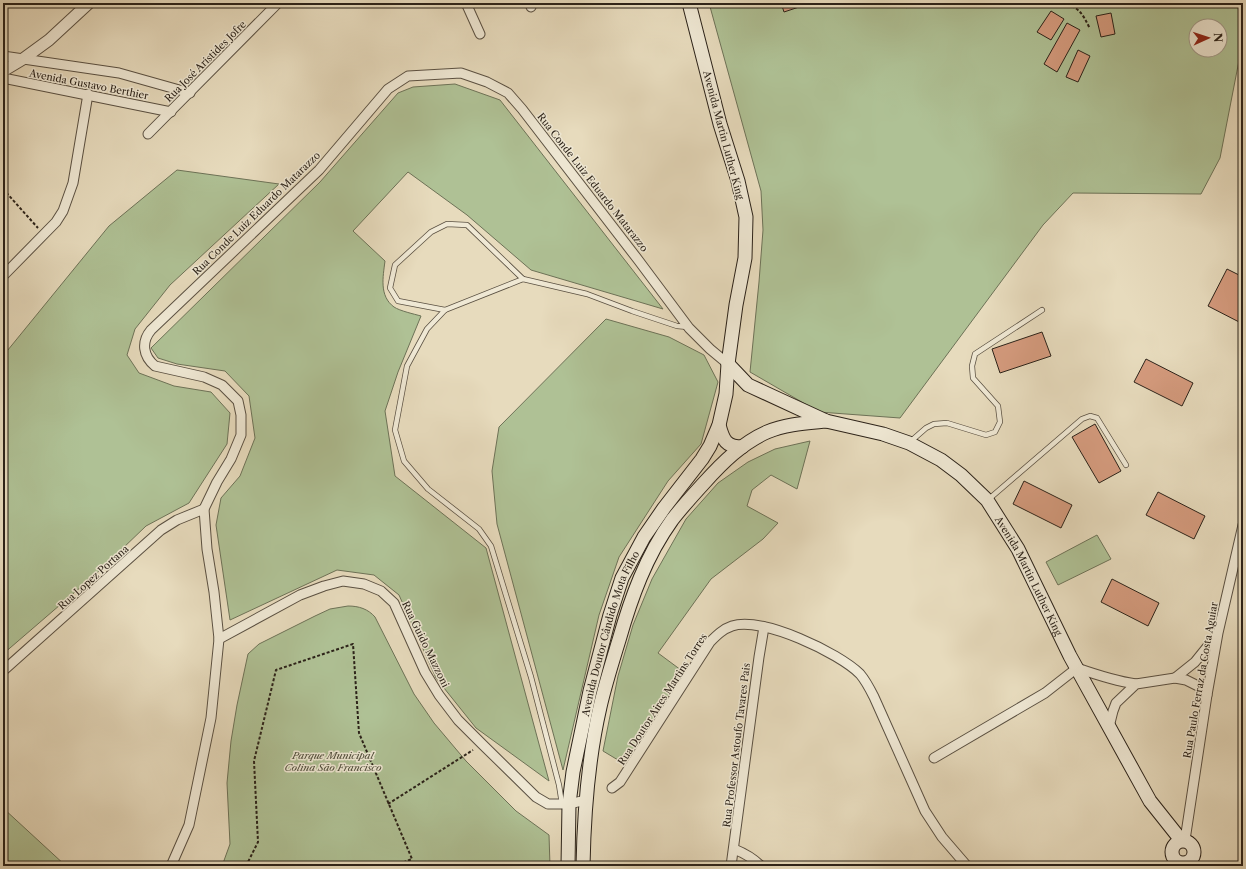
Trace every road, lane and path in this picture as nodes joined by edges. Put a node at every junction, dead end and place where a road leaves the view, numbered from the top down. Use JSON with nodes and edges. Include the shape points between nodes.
{"nodes":[{"id":1,"x":89,"y":3,"type":"edge"},
{"id":2,"x":278,"y":3,"type":"edge"},
{"id":3,"x":466,"y":3,"type":"edge"},
{"id":4,"x":689,"y":3,"type":"edge"},
{"id":5,"x":1058,"y":3,"type":"edge"},
{"id":6,"x":1090,"y":29,"type":"dead end"},
{"id":7,"x":480,"y":34,"type":"dead end"},
{"id":8,"x":3,"y":56,"type":"edge"},
{"id":9,"x":23,"y":59,"type":"junction"},
{"id":10,"x":3,"y":71,"type":"edge"},
{"id":11,"x":3,"y":78,"type":"edge"},
{"id":12,"x":190,"y":92,"type":"junction"},
{"id":13,"x":88,"y":94,"type":"junction"},
{"id":14,"x":171,"y":112,"type":"junction"},
{"id":15,"x":148,"y":134,"type":"dead end"},
{"id":16,"x":3,"y":189,"type":"edge"},
{"id":17,"x":44,"y":235,"type":"junction"},
{"id":18,"x":3,"y":276,"type":"edge"},
{"id":19,"x":523,"y":279,"type":"junction"},
{"id":20,"x":445,"y":310,"type":"junction"},
{"id":21,"x":1042,"y":310,"type":"dead end"},
{"id":22,"x":689,"y":328,"type":"junction"},
{"id":23,"x":728,"y":364,"type":"junction"},
{"id":24,"x":748,"y":385,"type":"junction"},
{"id":25,"x":726,"y":394,"type":"junction"},
{"id":26,"x":786,"y":402,"type":"junction"},
{"id":27,"x":826,"y":421,"type":"junction"},
{"id":28,"x":719,"y":426,"type":"junction"},
{"id":29,"x":782,"y":427,"type":"junction"},
{"id":30,"x":909,"y":443,"type":"junction"},
{"id":31,"x":742,"y":447,"type":"junction"},
{"id":32,"x":1126,"y":465,"type":"dead end"},
{"id":33,"x":987,"y":500,"type":"junction"},
{"id":34,"x":204,"y":509,"type":"junction"},
{"id":35,"x":1243,"y":525,"type":"edge"},
{"id":36,"x":764,"y":627,"type":"junction"},
{"id":37,"x":1218,"y":633,"type":"junction"},
{"id":38,"x":219,"y":639,"type":"junction"},
{"id":39,"x":1077,"y":668,"type":"junction"},
{"id":40,"x":3,"y":671,"type":"edge"},
{"id":41,"x":1175,"y":678,"type":"junction"},
{"id":42,"x":1136,"y":684,"type":"junction"},
{"id":43,"x":1207,"y":695,"type":"junction"},
{"id":44,"x":1109,"y":727,"type":"junction"},
{"id":45,"x":482,"y":744,"type":"junction"},
{"id":46,"x":934,"y":758,"type":"dead end"},
{"id":47,"x":612,"y":788,"type":"dead end"},
{"id":48,"x":586,"y":800,"type":"junction"},
{"id":49,"x":388,"y":804,"type":"junction"},
{"id":50,"x":565,"y":804,"type":"junction"},
{"id":51,"x":1180,"y":842,"type":"junction"},
{"id":52,"x":734,"y":849,"type":"junction"},
{"id":53,"x":1186,"y":863,"type":"edge"},
{"id":54,"x":171,"y":866,"type":"edge"},
{"id":55,"x":246,"y":866,"type":"edge"},
{"id":56,"x":394,"y":866,"type":"edge"},
{"id":57,"x":568,"y":866,"type":"edge"},
{"id":58,"x":584,"y":866,"type":"edge"},
{"id":59,"x":731,"y":866,"type":"edge"},
{"id":60,"x":761,"y":866,"type":"edge"},
{"id":61,"x":967,"y":866,"type":"edge"},
{"id":62,"x":1202,"y":866,"type":"edge"}],
"edges":[{"from":1,"to":9,"type":"street","via":[[49,40]]},
{"from":2,"to":12,"type":"street","name":"Rua José Aristides Jofre"},
{"from":3,"to":7,"type":"street"},
{"from":4,"to":23,"type":"main road","name":"Avenida Martin Luther King","via":[[746,217],[746,258]]},
{"from":5,"to":6,"type":"path","via":[[1067,4],[1078,10]]},
{"from":8,"to":9,"type":"street","name":"Avenida Gustavo Berthier"},
{"from":9,"to":10,"type":"street"},
{"from":9,"to":12,"type":"street","name":"Avenida Gustavo Berthier","via":[[119,73]]},
{"from":11,"to":13,"type":"street","name":"Avenida Gustavo Berthier"},
{"from":12,"to":14,"type":"street","name":"Rua José Aristides Jofre"},
{"from":13,"to":14,"type":"street","name":"Avenida Gustavo Berthier"},
{"from":13,"to":17,"type":"street","via":[[68,200],[56,222]]},
{"from":14,"to":15,"type":"street","name":"Rua José Aristides Jofre"},
{"from":16,"to":17,"type":"path"},
{"from":17,"to":18,"type":"street"},
{"from":19,"to":20,"type":"lane"},
{"from":19,"to":20,"type":"lane","via":[[467,225],[447,224],[431,232],[395,265],[390,288],[398,301]]},
{"from":19,"to":22,"type":"lane","via":[[587,294]]},
{"from":20,"to":50,"type":"lane","via":[[427,329],[407,366],[395,430],[404,461],[428,490],[479,529],[491,546],[531,677]]},
{"from":21,"to":30,"type":"lane","via":[[975,354],[973,378],[998,406],[1000,422],[995,432],[986,435],[947,422],[926,428]]},
{"from":22,"to":23,"type":"street","name":"Rua Conde Luiz Eduardo Matarazzo"},
{"from":22,"to":34,"type":"street","name":"Rua Conde Luiz Eduardo Matarazzo","via":[[508,93],[461,73],[408,76],[388,89],[319,170],[146,336],[145,353],[155,366],[204,377],[222,385],[238,401],[241,435]]},
{"from":23,"to":24,"type":"main road","name":"Avenida Martin Luther King"},
{"from":23,"to":25,"type":"main road","name":"Avenida Martin Luther King"},
{"from":24,"to":25,"type":"main road","via":[[739,386]]},
{"from":24,"to":26,"type":"main road","name":"Avenida Martin Luther King"},
{"from":25,"to":28,"type":"main road","name":"Avenida Martin Luther King"},
{"from":26,"to":27,"type":"main road","name":"Avenida Martin Luther King"},
{"from":26,"to":29,"type":"main road","via":[[788,415]]},
{"from":27,"to":29,"type":"main road","name":"Avenida Martin Luther King"},
{"from":27,"to":30,"type":"main road","name":"Avenida Martin Luther King","via":[[883,434]]},
{"from":28,"to":31,"type":"main road","via":[[727,444]]},
{"from":28,"to":50,"type":"main road","name":"Avenida Doutor Cândido Mota Filho","via":[[702,459],[644,537],[622,578],[590,691]]},
{"from":29,"to":31,"type":"main road","name":"Avenida Martin Luther King","via":[[754,438]]},
{"from":30,"to":33,"type":"main road","name":"Avenida Martin Luther King","via":[[941,460]]},
{"from":31,"to":48,"type":"main road","name":"Avenida Doutor Cândido Mota Filho","via":[[712,475],[672,520],[635,590],[600,708]]},
{"from":32,"to":33,"type":"lane","via":[[1098,418],[1090,416],[1082,419]]},
{"from":33,"to":39,"type":"main road","name":"Avenida Martin Luther King","via":[[1018,549]]},
{"from":34,"to":38,"type":"street","name":"Rua Conde Luiz Eduardo Matarazzo"},
{"from":34,"to":40,"type":"street","name":"Rua Lopez Portana","via":[[161,530]]},
{"from":35,"to":37,"type":"street","name":"Rua Paulo Ferraz da Costa Aguiar"},
{"from":36,"to":47,"type":"street","name":"Rua Doutor Aires Martins Torres","via":[[733,625],[721,631],[710,642],[620,782]]},
{"from":36,"to":52,"type":"street","name":"Rua Professor Astoufo Tavares Pais"},
{"from":36,"to":61,"type":"street","name":"Rua Doutor Aires Martins Torres","via":[[811,643],[844,662],[868,684],[925,811],[942,837]]},
{"from":37,"to":41,"type":"street","via":[[1196,662]]},
{"from":37,"to":43,"type":"street","name":"Rua Paulo Ferraz da Costa Aguiar"},
{"from":38,"to":45,"type":"street","name":"Rua Guido Mazzoni","via":[[300,595],[343,581],[364,584],[381,591],[394,603],[425,672],[439,695],[458,720]]},
{"from":38,"to":54,"type":"street","name":"Rua Conde Luiz Eduardo Matarazzo","via":[[211,718],[189,825]]},
{"from":39,"to":42,"type":"street","via":[[1119,682]]},
{"from":39,"to":44,"type":"main road","name":"Avenida Martin Luther King"},
{"from":39,"to":46,"type":"street","via":[[1045,693]]},
{"from":41,"to":42,"type":"street"},
{"from":41,"to":43,"type":"street","via":[[1195,683]]},
{"from":42,"to":44,"type":"street","via":[[1116,704]]},
{"from":43,"to":51,"type":"street","name":"Rua Paulo Ferraz da Costa Aguiar"},
{"from":44,"to":51,"type":"main road","name":"Avenida Martin Luther King","via":[[1150,802]]},
{"from":45,"to":49,"type":"path"},
{"from":45,"to":50,"type":"street","name":"Rua Guido Mazzoni","via":[[536,797],[548,804]]},
{"from":48,"to":50,"type":"street","name":"Rua Guido Mazzoni"},
{"from":48,"to":58,"type":"main road","name":"Avenida Doutor Cândido Mota Filho"},
{"from":49,"to":55,"type":"path","via":[[359,733],[353,644],[276,670],[254,761],[258,842]]},
{"from":49,"to":56,"type":"path","via":[[412,859]]},
{"from":50,"to":57,"type":"main road","name":"Avenida Doutor Cândido Mota Filho"},
{"from":51,"to":53,"type":"main road","via":[[1172,851],[1173,856]]},
{"from":51,"to":53,"type":"main road","via":[[1193,846],[1195,850]]},
{"from":52,"to":59,"type":"street","name":"Rua Professor Astoufo Tavares Pais"},
{"from":52,"to":60,"type":"street","via":[[748,855]]},
{"from":53,"to":62,"type":"main road"}]}
